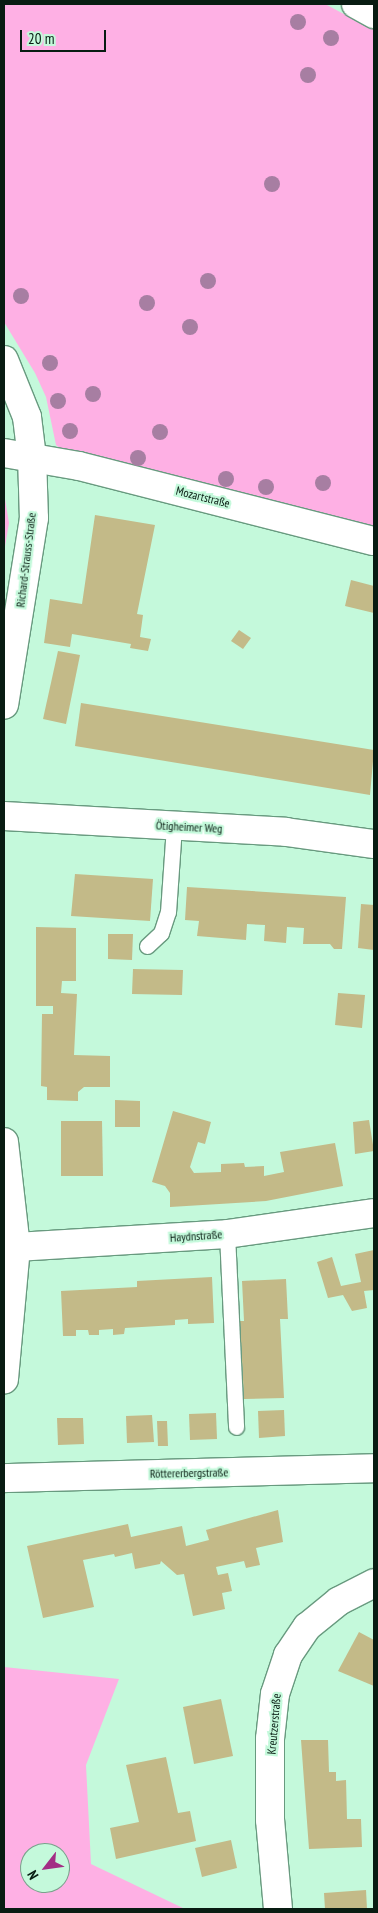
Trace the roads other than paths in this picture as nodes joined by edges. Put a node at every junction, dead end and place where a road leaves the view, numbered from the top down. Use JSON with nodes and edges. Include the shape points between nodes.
{"nodes":[{"id":1,"x":356,"y":4,"type":"edge"},
{"id":2,"x":374,"y":14,"type":"edge"},
{"id":3,"x":4,"y":360,"type":"edge"},
{"id":4,"x":4,"y":453,"type":"edge"},
{"id":5,"x":32,"y":456,"type":"junction"},
{"id":6,"x":374,"y":541,"type":"edge"},
{"id":7,"x":4,"y":704,"type":"edge"},
{"id":8,"x":4,"y":816,"type":"edge"},
{"id":9,"x":174,"y":826,"type":"junction"},
{"id":10,"x":374,"y":844,"type":"edge"},
{"id":11,"x":147,"y":946,"type":"dead end"},
{"id":12,"x":4,"y":1142,"type":"edge"},
{"id":13,"x":374,"y":1212,"type":"edge"},
{"id":14,"x":227,"y":1234,"type":"junction"},
{"id":15,"x":16,"y":1247,"type":"junction"},
{"id":16,"x":4,"y":1379,"type":"edge"},
{"id":17,"x":236,"y":1427,"type":"dead end"},
{"id":18,"x":374,"y":1468,"type":"edge"},
{"id":19,"x":4,"y":1478,"type":"edge"},
{"id":20,"x":374,"y":1583,"type":"edge"},
{"id":21,"x":278,"y":1909,"type":"edge"}],
"edges":[{"from":1,"to":2,"type":"street"},
{"from":3,"to":5,"type":"street","name":"Richard-Strauss-Straße","via":[[26,417]]},
{"from":4,"to":5,"type":"street","name":"Mozartstraße"},
{"from":5,"to":6,"type":"street","name":"Mozartstraße"},
{"from":5,"to":7,"type":"street","name":"Richard-Strauss-Straße","via":[[34,518]]},
{"from":8,"to":9,"type":"street","name":"Ötigheimer Weg"},
{"from":9,"to":10,"type":"street","name":"Ötigheimer Weg","via":[[286,832]]},
{"from":9,"to":11,"type":"lane","via":[[168,912],[161,933]]},
{"from":12,"to":15,"type":"street"},
{"from":13,"to":14,"type":"street","name":"Haydnstraße"},
{"from":14,"to":15,"type":"street","name":"Haydnstraße"},
{"from":14,"to":17,"type":"lane"},
{"from":15,"to":16,"type":"street"},
{"from":18,"to":19,"type":"street","name":"Röttererbergstraße"},
{"from":20,"to":21,"type":"street","name":"Kreutzerstraße","via":[[339,1601],[307,1628],[288,1655],[274,1694],[270,1738],[270,1820]]}]}
